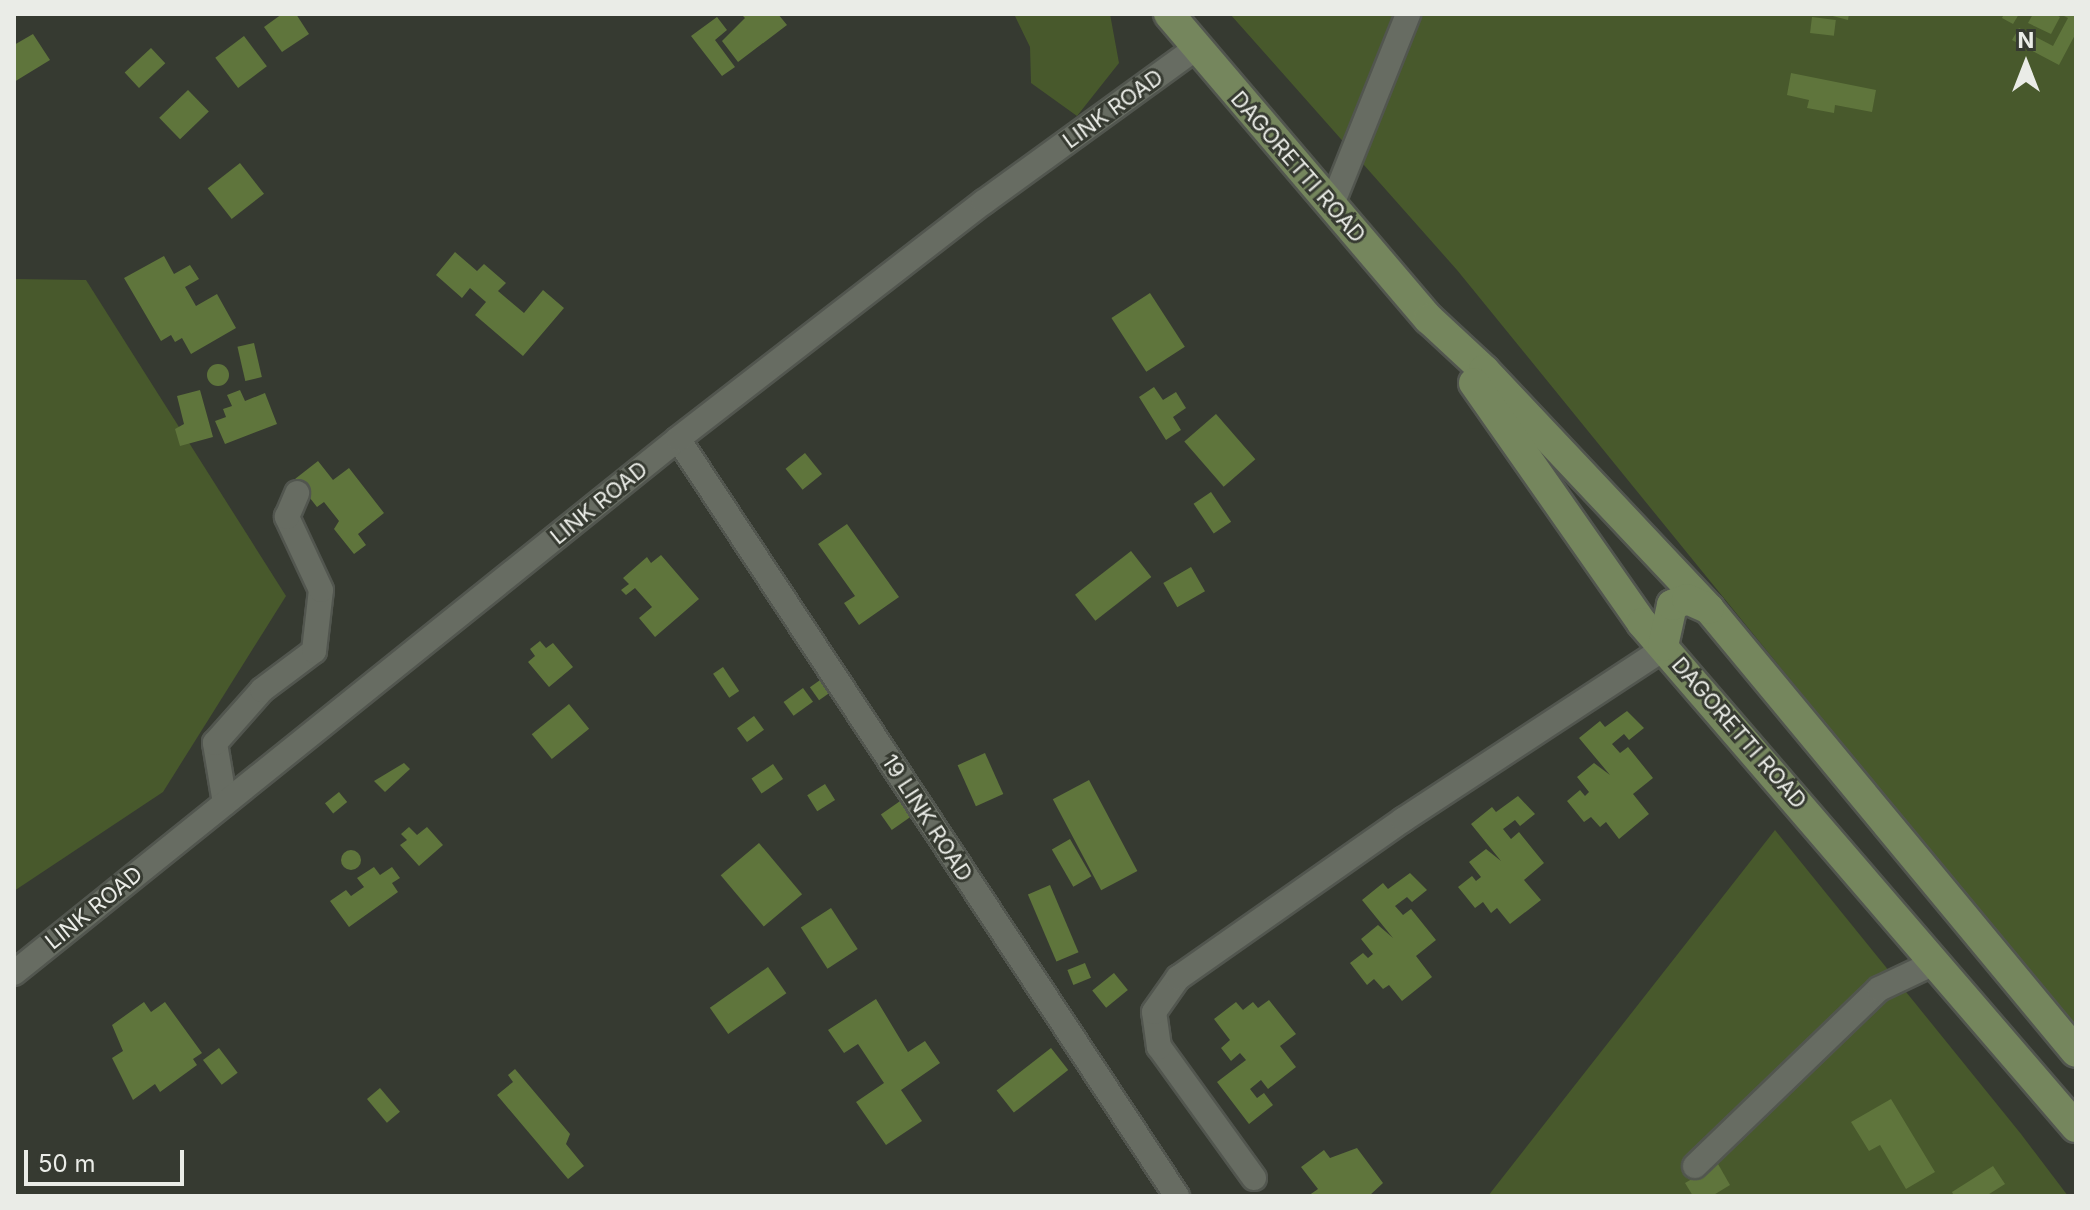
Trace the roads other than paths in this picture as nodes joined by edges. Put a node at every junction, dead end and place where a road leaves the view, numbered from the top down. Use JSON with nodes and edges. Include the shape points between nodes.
{"nodes":[{"id":1,"x":1169,"y":14,"type":"edge"},
{"id":2,"x":1408,"y":14,"type":"edge"},
{"id":3,"x":1196,"y":48,"type":"junction"},
{"id":4,"x":1331,"y":207,"type":"junction"},
{"id":5,"x":1429,"y":319,"type":"junction"},
{"id":6,"x":678,"y":439,"type":"junction"},
{"id":7,"x":297,"y":493,"type":"dead end"},
{"id":8,"x":1709,"y":609,"type":"junction"},
{"id":9,"x":1664,"y":647,"type":"junction"},
{"id":10,"x":225,"y":803,"type":"junction"},
{"id":11,"x":1936,"y":962,"type":"junction"},
{"id":12,"x":14,"y":973,"type":"edge"},
{"id":13,"x":2076,"y":1052,"type":"edge"},
{"id":14,"x":2076,"y":1127,"type":"edge"},
{"id":15,"x":1695,"y":1166,"type":"dead end"},
{"id":16,"x":1254,"y":1178,"type":"dead end"},
{"id":17,"x":1177,"y":1196,"type":"edge"}],
"edges":[{"from":1,"to":3,"type":"main road","name":"DAGORETTI ROAD"},
{"from":2,"to":4,"type":"street"},
{"from":3,"to":4,"type":"main road","name":"DAGORETTI ROAD"},
{"from":3,"to":6,"type":"street","name":"LINK ROAD","via":[[984,202]]},
{"from":4,"to":5,"type":"main road","name":"DAGORETTI ROAD"},
{"from":5,"to":8,"type":"main road","name":"DAGORETTI ROAD","via":[[1484,370]]},
{"from":5,"to":9,"type":"main road","name":"DAGORETTI ROAD"},
{"from":6,"to":10,"type":"street","name":"LINK ROAD"},
{"from":6,"to":17,"type":"street","name":"19 LINK ROAD"},
{"from":7,"to":10,"type":"street","via":[[287,517],[321,590],[314,651],[262,690],[215,743]]},
{"from":8,"to":9,"type":"main road","via":[[1687,599],[1672,605]]},
{"from":8,"to":13,"type":"main road","name":"DAGORETTI ROAD"},
{"from":9,"to":11,"type":"main road","name":"DAGORETTI ROAD"},
{"from":9,"to":16,"type":"street","via":[[1178,978],[1154,1012],[1159,1047]]},
{"from":10,"to":12,"type":"street","name":"LINK ROAD"},
{"from":11,"to":14,"type":"main road","name":"DAGORETTI ROAD"},
{"from":11,"to":15,"type":"street","via":[[1879,989]]}]}
